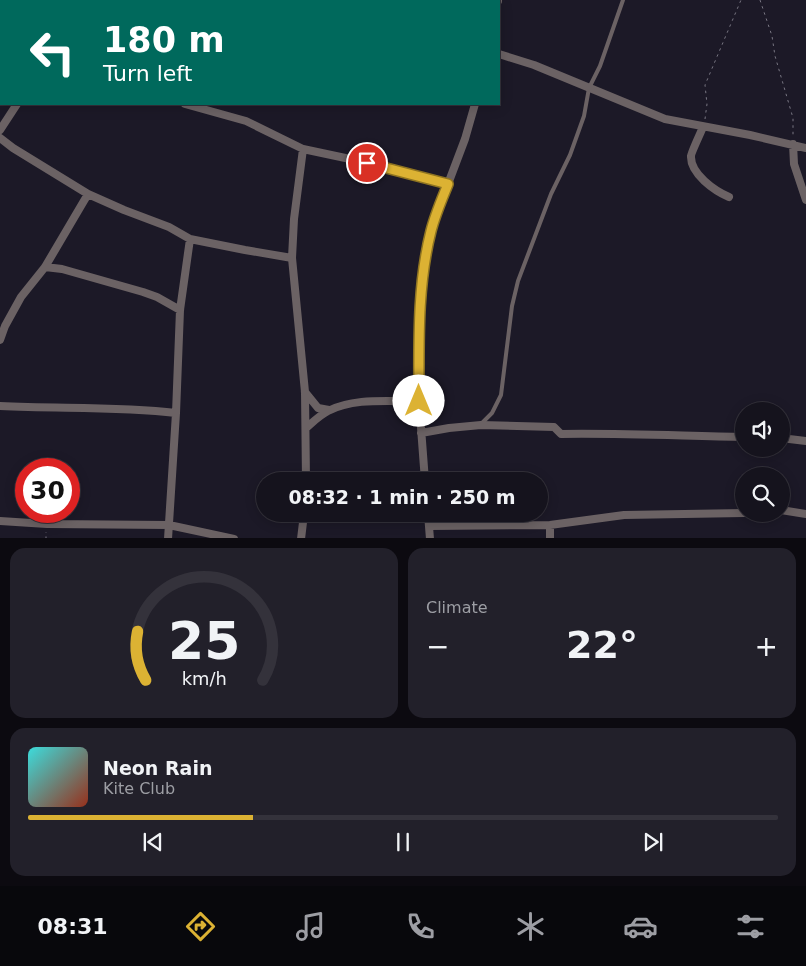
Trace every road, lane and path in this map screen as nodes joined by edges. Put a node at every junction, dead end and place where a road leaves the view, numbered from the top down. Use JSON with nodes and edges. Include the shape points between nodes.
{"nodes":[{"id":1,"x":623,"y":0,"type":"edge"},
{"id":2,"x":741,"y":0,"type":"edge"},
{"id":3,"x":760,"y":0,"type":"edge"},
{"id":4,"x":500,"y":54,"type":"edge"},
{"id":5,"x":589,"y":88,"type":"junction"},
{"id":6,"x":16,"y":105,"type":"edge"},
{"id":7,"x":192,"y":105,"type":"edge"},
{"id":8,"x":475,"y":105,"type":"edge"},
{"id":9,"x":212,"y":108,"type":"edge"},
{"id":10,"x":703,"y":127,"type":"junction"},
{"id":11,"x":0,"y":130,"type":"edge"},
{"id":12,"x":0,"y":138,"type":"edge"},
{"id":13,"x":793,"y":144,"type":"junction"},
{"id":14,"x":806,"y":148,"type":"edge"},
{"id":15,"x":304,"y":149,"type":"junction"},
{"id":16,"x":448,"y":184,"type":"junction"},
{"id":17,"x":88,"y":194,"type":"junction"},
{"id":18,"x":729,"y":197,"type":"dead end"},
{"id":19,"x":806,"y":200,"type":"edge"},
{"id":20,"x":190,"y":238,"type":"junction"},
{"id":21,"x":292,"y":258,"type":"junction"},
{"id":22,"x":45,"y":267,"type":"junction"},
{"id":23,"x":180,"y":310,"type":"junction"},
{"id":24,"x":0,"y":340,"type":"edge"},
{"id":25,"x":305,"y":392,"type":"junction"},
{"id":26,"x":419,"y":401,"type":"junction"},
{"id":27,"x":0,"y":406,"type":"edge"},
{"id":28,"x":329,"y":410,"type":"junction"},
{"id":29,"x":176,"y":413,"type":"junction"},
{"id":30,"x":480,"y":425,"type":"junction"},
{"id":31,"x":306,"y":428,"type":"junction"},
{"id":32,"x":421,"y":433,"type":"junction"},
{"id":33,"x":735,"y":437,"type":"edge"},
{"id":34,"x":790,"y":439,"type":"edge"},
{"id":35,"x":806,"y":440,"type":"edge"},
{"id":36,"x":306,"y":472,"type":"edge"},
{"id":37,"x":424,"y":472,"type":"edge"},
{"id":38,"x":790,"y":511,"type":"edge"},
{"id":39,"x":735,"y":513,"type":"edge"},
{"id":40,"x":806,"y":514,"type":"edge"},
{"id":41,"x":0,"y":521,"type":"edge"},
{"id":42,"x":303,"y":522,"type":"edge"},
{"id":43,"x":429,"y":522,"type":"edge"},
{"id":44,"x":169,"y":524,"type":"junction"},
{"id":45,"x":550,"y":525,"type":"junction"},
{"id":46,"x":430,"y":526,"type":"junction"},
{"id":47,"x":168,"y":538,"type":"edge"},
{"id":48,"x":234,"y":538,"type":"edge"},
{"id":49,"x":301,"y":538,"type":"edge"},
{"id":50,"x":430,"y":538,"type":"edge"},
{"id":51,"x":550,"y":538,"type":"edge"}],
"edges":[{"from":1,"to":5,"type":"lane"},
{"from":2,"to":10,"type":"path","via":[[705,86],[707,104]]},
{"from":3,"to":13,"type":"path","via":[[793,118]]},
{"from":4,"to":5,"type":"street"},
{"from":5,"to":10,"type":"street","via":[[666,119]]},
{"from":5,"to":30,"type":"lane","via":[[584,116],[518,281],[501,395],[492,413]]},
{"from":6,"to":11,"type":"street"},
{"from":7,"to":9,"type":"street"},
{"from":8,"to":16,"type":"street"},
{"from":9,"to":15,"type":"street"},
{"from":10,"to":13,"type":"street"},
{"from":10,"to":18,"type":"street","via":[[692,153],[693,164],[709,186]]},
{"from":12,"to":17,"type":"street"},
{"from":13,"to":14,"type":"street"},
{"from":13,"to":19,"type":"street","via":[[794,164]]},
{"from":15,"to":16,"type":"street"},
{"from":15,"to":21,"type":"street"},
{"from":16,"to":26,"type":"street","via":[[431,229],[424,268],[420,299]]},
{"from":17,"to":20,"type":"street","via":[[169,226]]},
{"from":17,"to":22,"type":"street"},
{"from":20,"to":21,"type":"street"},
{"from":20,"to":23,"type":"street"},
{"from":21,"to":25,"type":"street"},
{"from":22,"to":23,"type":"street","via":[[144,292]]},
{"from":22,"to":24,"type":"street","via":[[21,297]]},
{"from":23,"to":29,"type":"street"},
{"from":25,"to":28,"type":"street","via":[[318,408]]},
{"from":25,"to":31,"type":"street"},
{"from":26,"to":28,"type":"street","via":[[373,401]]},
{"from":26,"to":32,"type":"street"},
{"from":27,"to":29,"type":"street","via":[[144,409]]},
{"from":28,"to":31,"type":"street"},
{"from":29,"to":44,"type":"street"},
{"from":30,"to":32,"type":"street"},
{"from":30,"to":33,"type":"street","via":[[554,427],[561,434]]},
{"from":31,"to":36,"type":"street"},
{"from":32,"to":37,"type":"street"},
{"from":34,"to":35,"type":"street"},
{"from":38,"to":40,"type":"street"},
{"from":39,"to":45,"type":"street","via":[[624,515]]},
{"from":41,"to":44,"type":"street"},
{"from":42,"to":49,"type":"street"},
{"from":43,"to":46,"type":"street"},
{"from":44,"to":47,"type":"street"},
{"from":44,"to":48,"type":"street"},
{"from":45,"to":46,"type":"street"},
{"from":45,"to":51,"type":"street"},
{"from":46,"to":50,"type":"street"}]}
